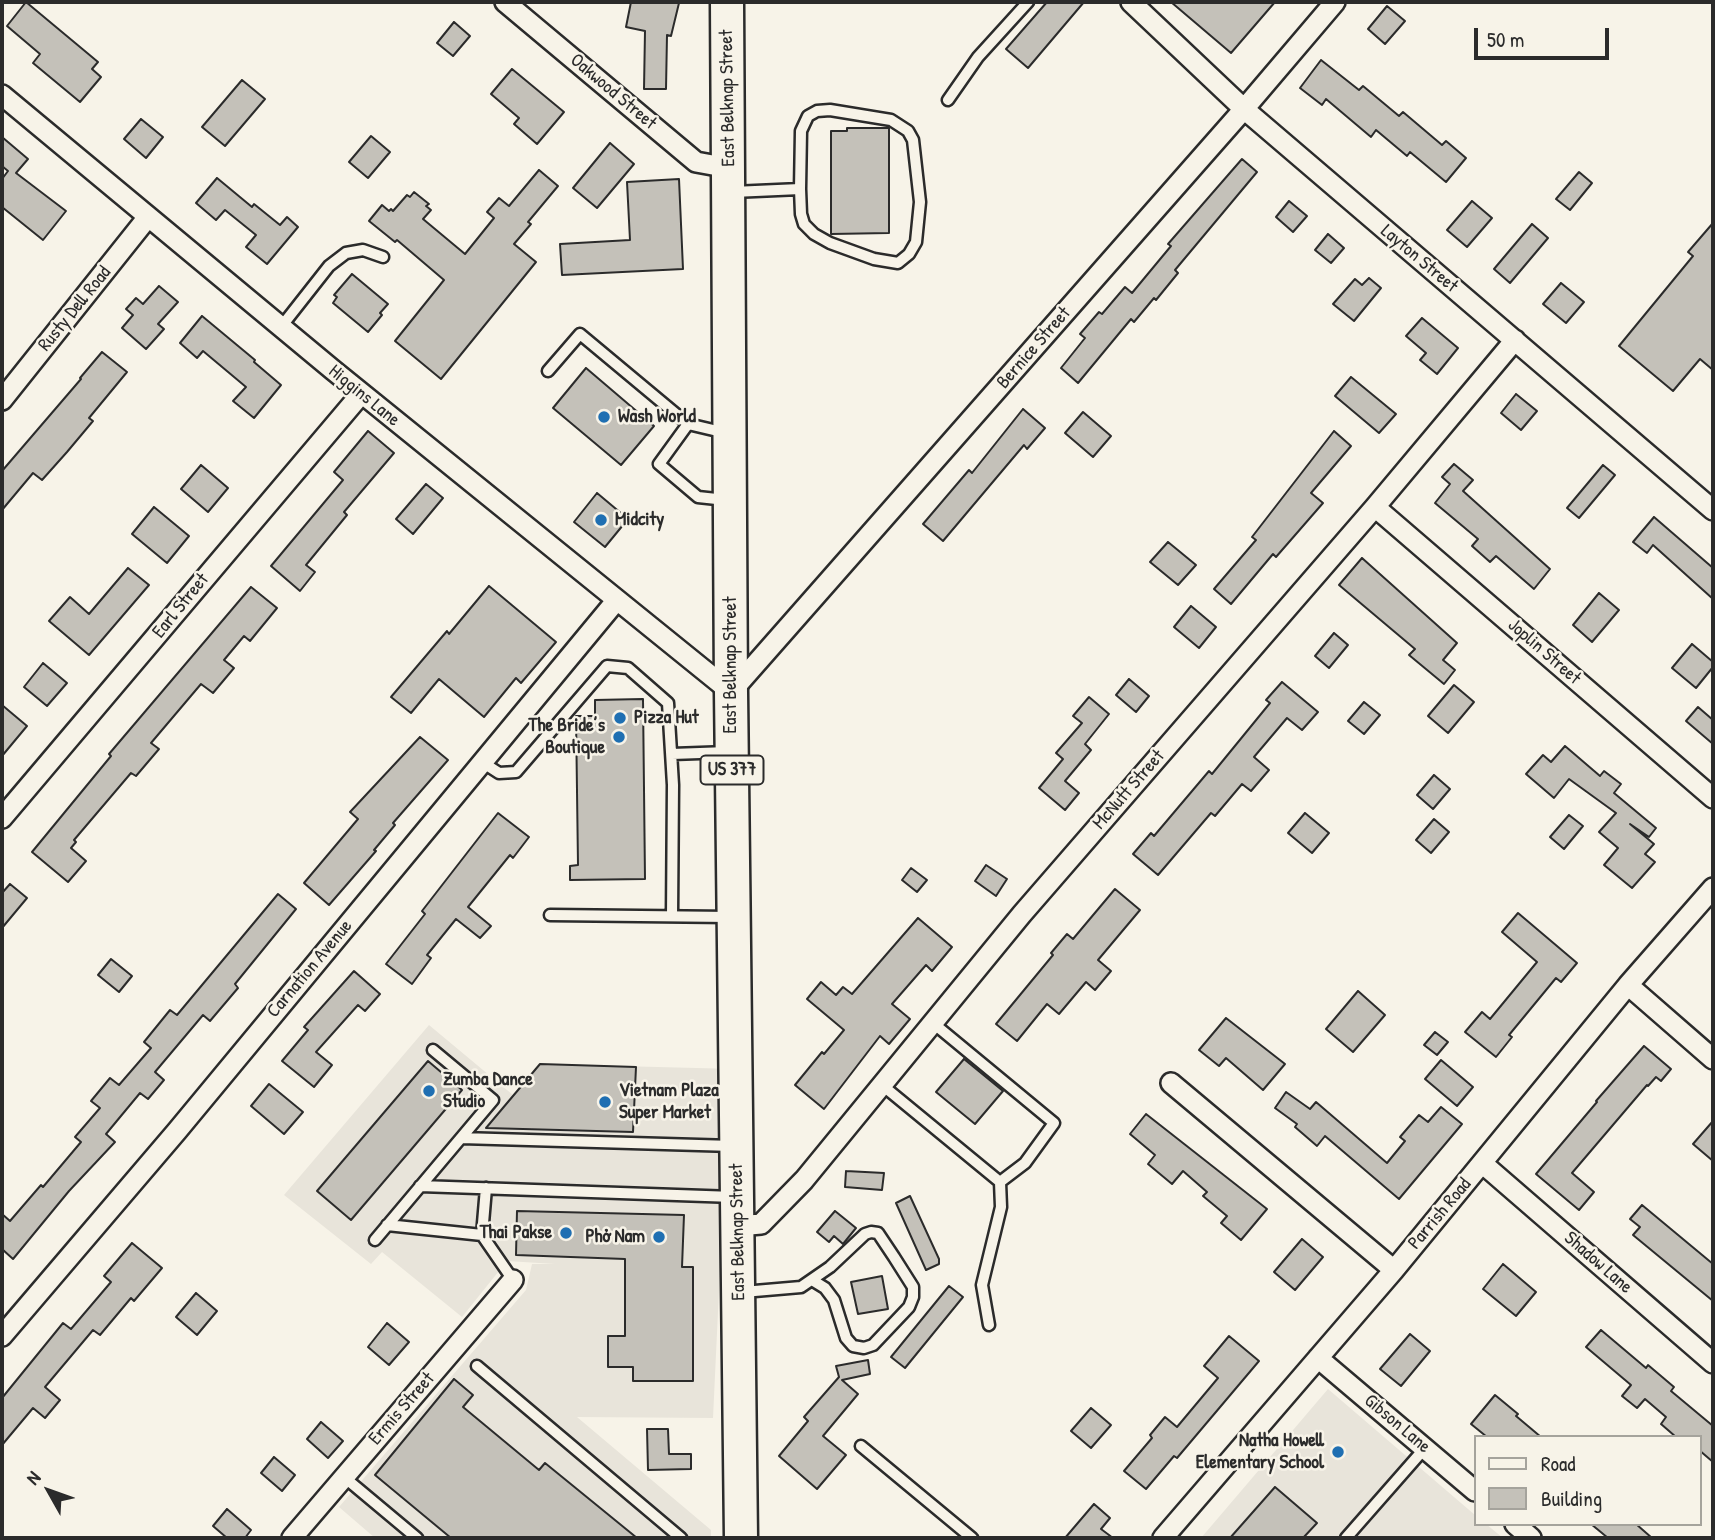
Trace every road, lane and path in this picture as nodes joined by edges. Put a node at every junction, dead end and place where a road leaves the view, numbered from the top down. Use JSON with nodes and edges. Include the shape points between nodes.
{"nodes":[{"id":1,"x":505,"y":2,"type":"edge"},
{"id":2,"x":727,"y":2,"type":"edge"},
{"id":3,"x":1028,"y":2,"type":"edge"},
{"id":4,"x":1335,"y":2,"type":"edge"},
{"id":5,"x":1138,"y":4,"type":"edge"},
{"id":6,"x":2,"y":95,"type":"edge"},
{"id":7,"x":948,"y":100,"type":"dead end"},
{"id":8,"x":1244,"y":109,"type":"junction"},
{"id":9,"x":729,"y":180,"type":"junction"},
{"id":10,"x":800,"y":188,"type":"junction"},
{"id":11,"x":148,"y":217,"type":"junction"},
{"id":12,"x":383,"y":257,"type":"dead end"},
{"id":13,"x":281,"y":327,"type":"junction"},
{"id":14,"x":1515,"y":341,"type":"junction"},
{"id":15,"x":548,"y":371,"type":"dead end"},
{"id":16,"x":361,"y":394,"type":"junction"},
{"id":17,"x":2,"y":400,"type":"edge"},
{"id":18,"x":688,"y":424,"type":"junction"},
{"id":19,"x":730,"y":434,"type":"junction"},
{"id":20,"x":730,"y":501,"type":"junction"},
{"id":21,"x":1375,"y":507,"type":"junction"},
{"id":22,"x":1713,"y":510,"type":"edge"},
{"id":23,"x":616,"y":601,"type":"junction"},
{"id":24,"x":731,"y":692,"type":"junction"},
{"id":25,"x":732,"y":752,"type":"junction"},
{"id":26,"x":672,"y":754,"type":"junction"},
{"id":27,"x":482,"y":762,"type":"junction"},
{"id":28,"x":1713,"y":798,"type":"edge"},
{"id":29,"x":2,"y":818,"type":"edge"},
{"id":30,"x":1713,"y":888,"type":"edge"},
{"id":31,"x":550,"y":915,"type":"dead end"},
{"id":32,"x":672,"y":916,"type":"junction"},
{"id":33,"x":734,"y":917,"type":"junction"},
{"id":34,"x":1628,"y":985,"type":"junction"},
{"id":35,"x":933,"y":1023,"type":"junction"},
{"id":36,"x":433,"y":1050,"type":"dead end"},
{"id":37,"x":1713,"y":1059,"type":"edge"},
{"id":38,"x":1171,"y":1083,"type":"dead end"},
{"id":39,"x":882,"y":1084,"type":"junction"},
{"id":40,"x":461,"y":1138,"type":"junction"},
{"id":41,"x":737,"y":1146,"type":"junction"},
{"id":42,"x":1482,"y":1163,"type":"junction"},
{"id":43,"x":1000,"y":1182,"type":"junction"},
{"id":44,"x":420,"y":1186,"type":"junction"},
{"id":45,"x":486,"y":1188,"type":"junction"},
{"id":46,"x":738,"y":1212,"type":"junction"},
{"id":47,"x":387,"y":1225,"type":"junction"},
{"id":48,"x":482,"y":1234,"type":"junction"},
{"id":49,"x":375,"y":1240,"type":"dead end"},
{"id":50,"x":1394,"y":1269,"type":"junction"},
{"id":51,"x":513,"y":1280,"type":"joint"},
{"id":52,"x":812,"y":1280,"type":"junction"},
{"id":53,"x":739,"y":1292,"type":"junction"},
{"id":54,"x":989,"y":1325,"type":"dead end"},
{"id":55,"x":2,"y":1336,"type":"edge"},
{"id":56,"x":1318,"y":1358,"type":"junction"},
{"id":57,"x":1713,"y":1363,"type":"edge"},
{"id":58,"x":477,"y":1366,"type":"dead end"},
{"id":59,"x":861,"y":1446,"type":"dead end"},
{"id":60,"x":1425,"y":1448,"type":"junction"},
{"id":61,"x":344,"y":1477,"type":"junction"},
{"id":62,"x":1474,"y":1490,"type":"edge"},
{"id":63,"x":1517,"y":1526,"type":"edge"},
{"id":64,"x":292,"y":1538,"type":"edge"},
{"id":65,"x":417,"y":1538,"type":"edge"},
{"id":66,"x":681,"y":1538,"type":"edge"},
{"id":67,"x":741,"y":1538,"type":"edge"},
{"id":68,"x":972,"y":1538,"type":"edge"},
{"id":69,"x":1163,"y":1538,"type":"edge"},
{"id":70,"x":1346,"y":1538,"type":"edge"},
{"id":71,"x":1531,"y":1538,"type":"edge"}],
"edges":[{"from":1,"to":9,"type":"street","name":"Oakwood Street","via":[[696,162]]},
{"from":2,"to":9,"type":"main road","name":"East Belknap Street","number":"US 377"},
{"from":3,"to":7,"type":"lane","via":[[978,57]]},
{"from":4,"to":8,"type":"street","name":"Bernice Street"},
{"from":5,"to":8,"type":"street","name":"Layton Street"},
{"from":6,"to":11,"type":"street","name":"Higgins Lane"},
{"from":8,"to":14,"type":"street","name":"Layton Street"},
{"from":8,"to":24,"type":"street","name":"Bernice Street"},
{"from":9,"to":10,"type":"lane"},
{"from":9,"to":19,"type":"main road","name":"East Belknap Street","number":"US 377"},
{"from":10,"to":10,"type":"lane","via":[[804,224],[830,243],[898,263],[916,242],[919,202],[913,140],[891,120],[830,110],[808,116],[801,131]]},
{"from":11,"to":13,"type":"street","name":"Higgins Lane"},
{"from":11,"to":17,"type":"street","name":"Rusty Dell Road"},
{"from":12,"to":13,"type":"lane","via":[[363,250],[346,253]]},
{"from":13,"to":16,"type":"street","name":"Higgins Lane"},
{"from":14,"to":21,"type":"street","name":"McNutt Street"},
{"from":14,"to":22,"type":"street","name":"Layton Street"},
{"from":15,"to":18,"type":"lane","via":[[580,334]]},
{"from":16,"to":23,"type":"street","name":"Higgins Lane"},
{"from":16,"to":29,"type":"street","name":"Earl Street"},
{"from":18,"to":19,"type":"lane"},
{"from":18,"to":20,"type":"lane","via":[[659,464],[698,497]]},
{"from":19,"to":20,"type":"main road","name":"East Belknap Street","number":"US 377"},
{"from":20,"to":24,"type":"main road","name":"East Belknap Street","number":"US 377"},
{"from":21,"to":28,"type":"street","name":"Joplin Street"},
{"from":21,"to":35,"type":"street","name":"McNutt Street","via":[[1031,903]]},
{"from":23,"to":24,"type":"street","name":"Higgins Lane"},
{"from":23,"to":27,"type":"street","name":"Carnation Avenue"},
{"from":24,"to":25,"type":"main road","name":"East Belknap Street","number":"US 377"},
{"from":25,"to":26,"type":"lane"},
{"from":25,"to":33,"type":"main road","name":"East Belknap Street","number":"US 377"},
{"from":26,"to":27,"type":"lane","via":[[668,704],[628,668],[607,666],[516,772],[499,773]]},
{"from":26,"to":32,"type":"lane"},
{"from":27,"to":55,"type":"street","name":"Carnation Avenue"},
{"from":30,"to":34,"type":"street","name":"Parrish Road"},
{"from":31,"to":32,"type":"lane"},
{"from":32,"to":33,"type":"lane"},
{"from":33,"to":41,"type":"main road","name":"East Belknap Street","number":"US 377"},
{"from":34,"to":37,"type":"street"},
{"from":34,"to":42,"type":"street","name":"Parrish Road"},
{"from":35,"to":39,"type":"street","name":"McNutt Street"},
{"from":35,"to":43,"type":"lane","via":[[1054,1123],[1025,1163]]},
{"from":36,"to":40,"type":"lane","via":[[493,1100]]},
{"from":38,"to":50,"type":"street"},
{"from":39,"to":43,"type":"lane"},
{"from":39,"to":46,"type":"street","name":"McNutt Street","via":[[804,1180],[761,1224]]},
{"from":40,"to":41,"type":"lane"},
{"from":40,"to":44,"type":"lane"},
{"from":41,"to":46,"type":"main road","name":"East Belknap Street","number":"US 377"},
{"from":42,"to":50,"type":"street","name":"Parrish Road"},
{"from":42,"to":57,"type":"street","name":"Shadow Lane"},
{"from":43,"to":54,"type":"lane","via":[[1001,1207],[982,1285]]},
{"from":44,"to":45,"type":"lane"},
{"from":44,"to":47,"type":"lane"},
{"from":45,"to":46,"type":"lane"},
{"from":45,"to":48,"type":"lane"},
{"from":46,"to":53,"type":"main road","name":"East Belknap Street","number":"US 377"},
{"from":47,"to":48,"type":"lane"},
{"from":47,"to":49,"type":"lane"},
{"from":48,"to":51,"type":"lane"},
{"from":50,"to":56,"type":"street","name":"Parrish Road"},
{"from":51,"to":61,"type":"street","name":"Ermis Street"},
{"from":52,"to":52,"type":"lane","via":[[864,1234],[878,1233],[913,1287],[913,1297],[873,1345],[864,1348],[853,1346],[846,1338],[834,1300]]},
{"from":52,"to":53,"type":"lane","via":[[801,1287]]},
{"from":53,"to":67,"type":"main road","name":"East Belknap Street","number":"US 377"},
{"from":56,"to":60,"type":"street","name":"Gibson Lane"},
{"from":56,"to":69,"type":"street","name":"Parrish Road"},
{"from":58,"to":66,"type":"lane"},
{"from":59,"to":68,"type":"lane"},
{"from":60,"to":62,"type":"street","name":"Gibson Lane"},
{"from":60,"to":70,"type":"lane"},
{"from":61,"to":64,"type":"street","name":"Ermis Street"},
{"from":61,"to":65,"type":"lane"},
{"from":63,"to":71,"type":"street"}]}
